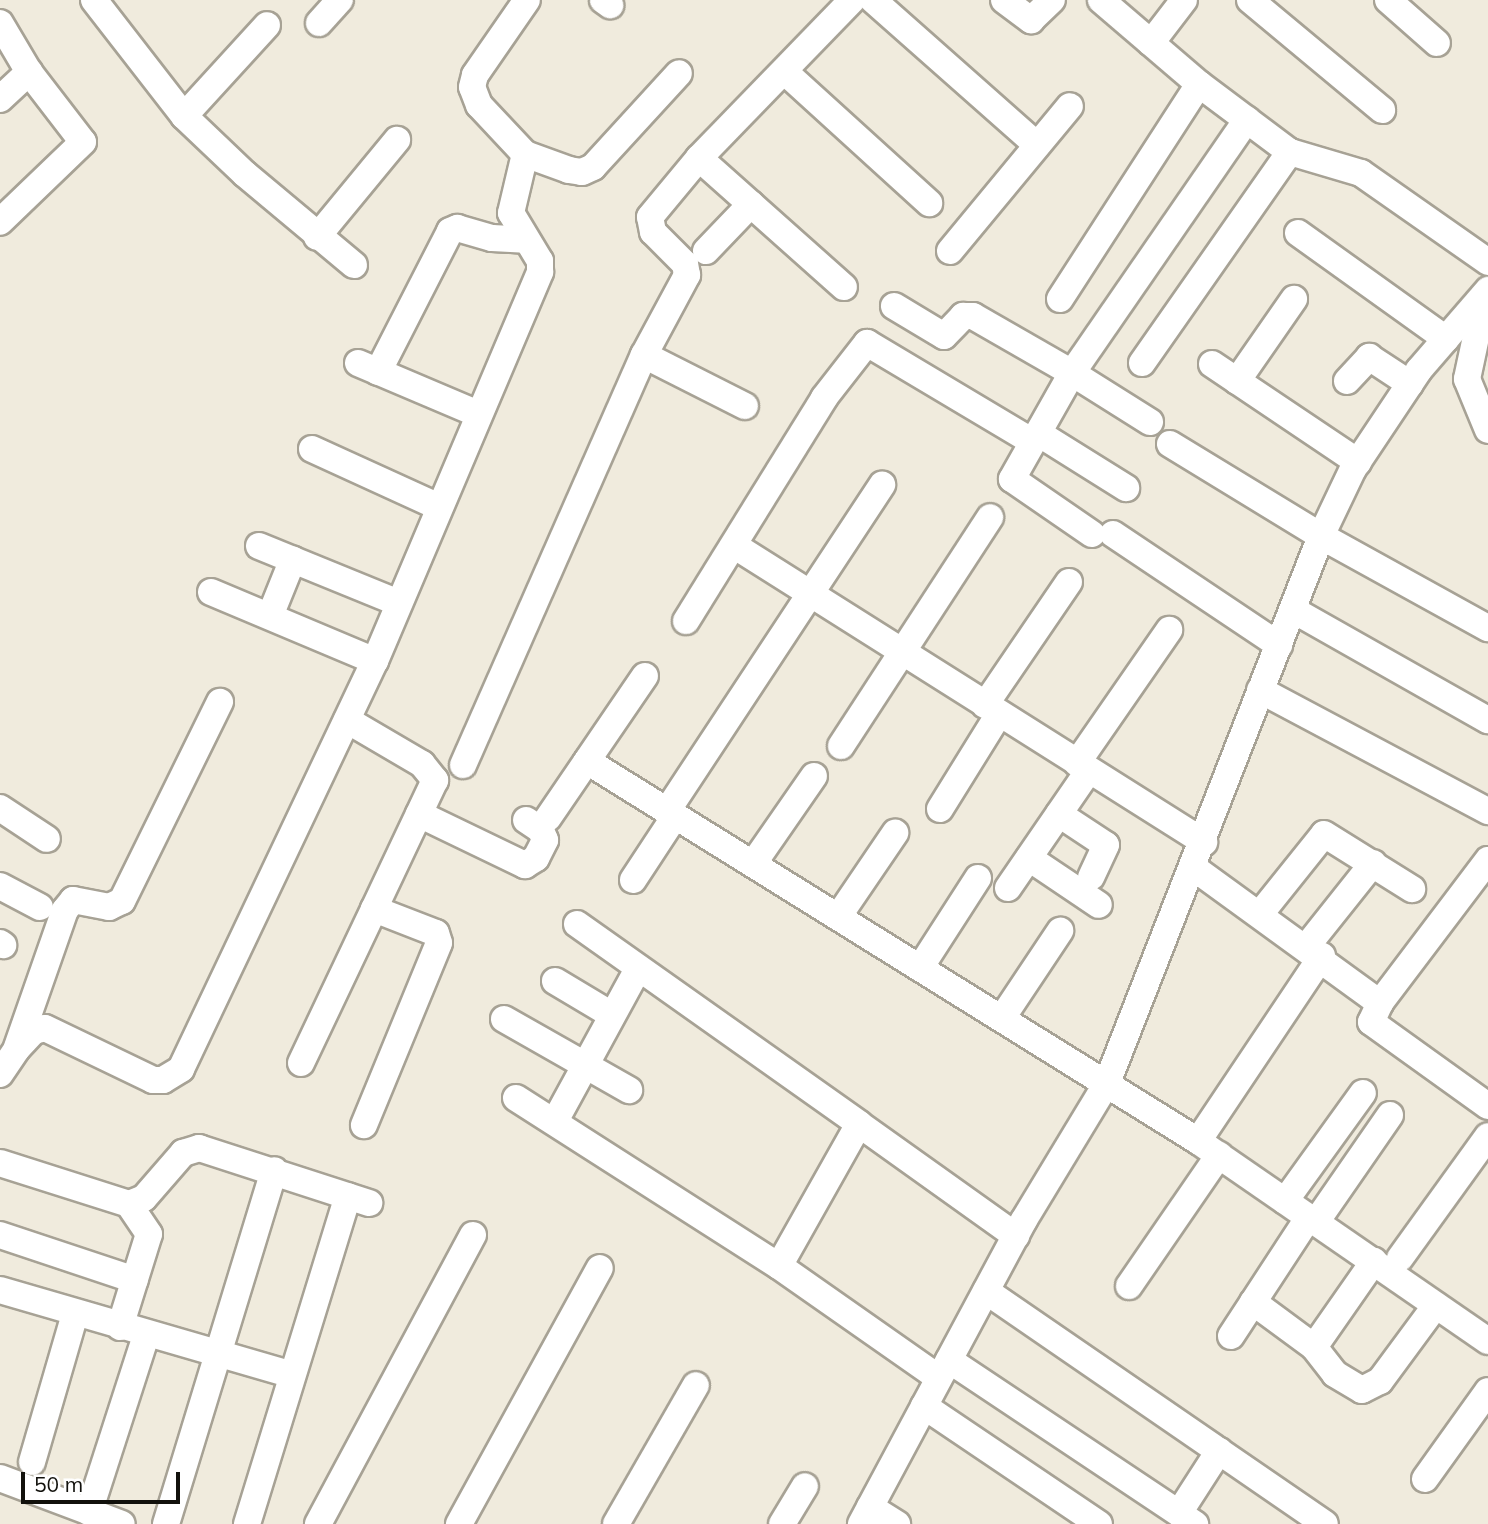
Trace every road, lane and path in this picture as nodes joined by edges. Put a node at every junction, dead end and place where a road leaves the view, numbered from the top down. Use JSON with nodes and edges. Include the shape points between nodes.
{"nodes":[{"id":1,"x":94,"y":0,"type":"edge"},
{"id":2,"x":340,"y":0,"type":"edge"},
{"id":3,"x":527,"y":0,"type":"edge"},
{"id":4,"x":852,"y":0,"type":"edge"},
{"id":5,"x":873,"y":0,"type":"edge"},
{"id":6,"x":1004,"y":0,"type":"edge"},
{"id":7,"x":1052,"y":0,"type":"edge"},
{"id":8,"x":1101,"y":0,"type":"edge"},
{"id":9,"x":1184,"y":0,"type":"edge"},
{"id":10,"x":1250,"y":0,"type":"edge"},
{"id":11,"x":1388,"y":0,"type":"edge"},
{"id":12,"x":0,"y":23,"type":"edge"},
{"id":13,"x":319,"y":23,"type":"dead end"},
{"id":14,"x":267,"y":25,"type":"dead end"},
{"id":15,"x":1151,"y":43,"type":"junction"},
{"id":16,"x":1437,"y":43,"type":"dead end"},
{"id":17,"x":29,"y":72,"type":"junction"},
{"id":18,"x":785,"y":72,"type":"junction"},
{"id":19,"x":679,"y":74,"type":"dead end"},
{"id":20,"x":1199,"y":84,"type":"junction"},
{"id":21,"x":0,"y":99,"type":"edge"},
{"id":22,"x":1070,"y":106,"type":"dead end"},
{"id":23,"x":1382,"y":110,"type":"dead end"},
{"id":24,"x":184,"y":116,"type":"junction"},
{"id":25,"x":1247,"y":119,"type":"junction"},
{"id":26,"x":397,"y":140,"type":"dead end"},
{"id":27,"x":1037,"y":145,"type":"junction"},
{"id":28,"x":1290,"y":152,"type":"junction"},
{"id":29,"x":525,"y":154,"type":"junction"},
{"id":30,"x":699,"y":158,"type":"junction"},
{"id":31,"x":929,"y":203,"type":"dead end"},
{"id":32,"x":751,"y":204,"type":"junction"},
{"id":33,"x":0,"y":222,"type":"edge"},
{"id":34,"x":1298,"y":233,"type":"dead end"},
{"id":35,"x":317,"y":237,"type":"junction"},
{"id":36,"x":525,"y":240,"type":"junction"},
{"id":37,"x":706,"y":251,"type":"dead end"},
{"id":38,"x":950,"y":251,"type":"dead end"},
{"id":39,"x":1488,"y":262,"type":"edge"},
{"id":40,"x":354,"y":265,"type":"dead end"},
{"id":41,"x":844,"y":287,"type":"dead end"},
{"id":42,"x":1487,"y":291,"type":"edge"},
{"id":43,"x":1060,"y":299,"type":"dead end"},
{"id":44,"x":1294,"y":299,"type":"dead end"},
{"id":45,"x":894,"y":306,"type":"dead end"},
{"id":46,"x":1446,"y":339,"type":"junction"},
{"id":47,"x":644,"y":355,"type":"junction"},
{"id":48,"x":1142,"y":363,"type":"dead end"},
{"id":49,"x":1212,"y":364,"type":"dead end"},
{"id":50,"x":1072,"y":373,"type":"junction"},
{"id":51,"x":1237,"y":381,"type":"junction"},
{"id":52,"x":1347,"y":381,"type":"dead end"},
{"id":53,"x":1410,"y":384,"type":"junction"},
{"id":54,"x":745,"y":406,"type":"dead end"},
{"id":55,"x":478,"y":414,"type":"junction"},
{"id":56,"x":1150,"y":422,"type":"dead end"},
{"id":57,"x":1488,"y":430,"type":"edge"},
{"id":58,"x":1035,"y":438,"type":"junction"},
{"id":59,"x":1170,"y":444,"type":"dead end"},
{"id":60,"x":313,"y":449,"type":"dead end"},
{"id":61,"x":1358,"y":462,"type":"junction"},
{"id":62,"x":882,"y":485,"type":"dead end"},
{"id":63,"x":1126,"y":488,"type":"dead end"},
{"id":64,"x":439,"y":508,"type":"junction"},
{"id":65,"x":990,"y":516,"type":"dead end"},
{"id":66,"x":1321,"y":536,"type":"junction"},
{"id":67,"x":259,"y":546,"type":"dead end"},
{"id":68,"x":735,"y":546,"type":"junction"},
{"id":69,"x":293,"y":559,"type":"junction"},
{"id":70,"x":1069,"y":582,"type":"dead end"},
{"id":71,"x":211,"y":592,"type":"dead end"},
{"id":72,"x":810,"y":594,"type":"junction"},
{"id":73,"x":399,"y":603,"type":"junction"},
{"id":74,"x":1295,"y":611,"type":"junction"},
{"id":75,"x":270,"y":616,"type":"junction"},
{"id":76,"x":686,"y":621,"type":"dead end"},
{"id":77,"x":1488,"y":628,"type":"edge"},
{"id":78,"x":1169,"y":630,"type":"dead end"},
{"id":79,"x":1279,"y":645,"type":"junction"},
{"id":80,"x":901,"y":652,"type":"junction"},
{"id":81,"x":375,"y":661,"type":"junction"},
{"id":82,"x":645,"y":676,"type":"dead end"},
{"id":83,"x":1260,"y":690,"type":"junction"},
{"id":84,"x":220,"y":702,"type":"dead end"},
{"id":85,"x":992,"y":710,"type":"junction"},
{"id":86,"x":347,"y":720,"type":"junction"},
{"id":87,"x":1488,"y":720,"type":"edge"},
{"id":88,"x":841,"y":746,"type":"dead end"},
{"id":89,"x":587,"y":761,"type":"junction"},
{"id":90,"x":463,"y":765,"type":"dead end"},
{"id":91,"x":1083,"y":766,"type":"junction"},
{"id":92,"x":814,"y":776,"type":"dead end"},
{"id":93,"x":940,"y":809,"type":"dead end"},
{"id":94,"x":1488,"y":811,"type":"edge"},
{"id":95,"x":671,"y":813,"type":"junction"},
{"id":96,"x":419,"y":814,"type":"junction"},
{"id":97,"x":1059,"y":814,"type":"junction"},
{"id":98,"x":4,"y":819,"type":"edge"},
{"id":99,"x":895,"y":833,"type":"dead end"},
{"id":100,"x":47,"y":839,"type":"dead end"},
{"id":101,"x":1204,"y":842,"type":"junction"},
{"id":102,"x":1028,"y":858,"type":"junction"},
{"id":103,"x":1488,"y":860,"type":"edge"},
{"id":104,"x":1373,"y":863,"type":"junction"},
{"id":105,"x":752,"y":864,"type":"junction"},
{"id":106,"x":1194,"y":868,"type":"junction"},
{"id":107,"x":1091,"y":877,"type":"dead end"},
{"id":108,"x":978,"y":878,"type":"dead end"},
{"id":109,"x":633,"y":880,"type":"dead end"},
{"id":110,"x":0,"y":886,"type":"edge"},
{"id":111,"x":1008,"y":888,"type":"dead end"},
{"id":112,"x":1412,"y":889,"type":"dead end"},
{"id":113,"x":1099,"y":905,"type":"dead end"},
{"id":114,"x":40,"y":907,"type":"dead end"},
{"id":115,"x":374,"y":909,"type":"junction"},
{"id":116,"x":1261,"y":914,"type":"junction"},
{"id":117,"x":838,"y":916,"type":"junction"},
{"id":118,"x":577,"y":925,"type":"dead end"},
{"id":119,"x":1060,"y":931,"type":"dead end"},
{"id":120,"x":1314,"y":951,"type":"junction"},
{"id":121,"x":920,"y":968,"type":"junction"},
{"id":122,"x":638,"y":969,"type":"junction"},
{"id":123,"x":555,"y":981,"type":"dead end"},
{"id":124,"x":1380,"y":1003,"type":"junction"},
{"id":125,"x":612,"y":1015,"type":"junction"},
{"id":126,"x":1002,"y":1018,"type":"junction"},
{"id":127,"x":504,"y":1019,"type":"dead end"},
{"id":128,"x":16,"y":1048,"type":"junction"},
{"id":129,"x":301,"y":1063,"type":"dead end"},
{"id":130,"x":586,"y":1064,"type":"junction"},
{"id":131,"x":0,"y":1074,"type":"edge"},
{"id":132,"x":1107,"y":1083,"type":"junction"},
{"id":133,"x":629,"y":1090,"type":"dead end"},
{"id":134,"x":1363,"y":1093,"type":"dead end"},
{"id":135,"x":516,"y":1098,"type":"dead end"},
{"id":136,"x":1488,"y":1106,"type":"edge"},
{"id":137,"x":1390,"y":1115,"type":"dead end"},
{"id":138,"x":555,"y":1121,"type":"junction"},
{"id":139,"x":859,"y":1124,"type":"junction"},
{"id":140,"x":363,"y":1125,"type":"dead end"},
{"id":141,"x":1488,"y":1136,"type":"edge"},
{"id":142,"x":1208,"y":1148,"type":"junction"},
{"id":143,"x":0,"y":1163,"type":"edge"},
{"id":144,"x":274,"y":1170,"type":"junction"},
{"id":145,"x":1285,"y":1200,"type":"junction"},
{"id":146,"x":128,"y":1204,"type":"junction"},
{"id":147,"x":1312,"y":1220,"type":"junction"},
{"id":148,"x":0,"y":1235,"type":"edge"},
{"id":149,"x":473,"y":1235,"type":"dead end"},
{"id":150,"x":1016,"y":1236,"type":"junction"},
{"id":151,"x":1400,"y":1258,"type":"dead end"},
{"id":152,"x":1374,"y":1261,"type":"junction"},
{"id":153,"x":779,"y":1266,"type":"junction"},
{"id":154,"x":600,"y":1268,"type":"dead end"},
{"id":155,"x":135,"y":1280,"type":"junction"},
{"id":156,"x":1129,"y":1286,"type":"dead end"},
{"id":157,"x":0,"y":1290,"type":"edge"},
{"id":158,"x":986,"y":1291,"type":"junction"},
{"id":159,"x":1253,"y":1302,"type":"junction"},
{"id":160,"x":1436,"y":1305,"type":"junction"},
{"id":161,"x":75,"y":1314,"type":"junction"},
{"id":162,"x":120,"y":1327,"type":"junction"},
{"id":163,"x":146,"y":1335,"type":"junction"},
{"id":164,"x":1231,"y":1336,"type":"dead end"},
{"id":165,"x":1488,"y":1342,"type":"edge"},
{"id":166,"x":1314,"y":1347,"type":"junction"},
{"id":167,"x":217,"y":1353,"type":"junction"},
{"id":168,"x":944,"y":1369,"type":"junction"},
{"id":169,"x":292,"y":1376,"type":"junction"},
{"id":170,"x":696,"y":1385,"type":"dead end"},
{"id":171,"x":1488,"y":1391,"type":"edge"},
{"id":172,"x":924,"y":1406,"type":"junction"},
{"id":173,"x":1219,"y":1451,"type":"junction"},
{"id":174,"x":32,"y":1462,"type":"dead end"},
{"id":175,"x":0,"y":1478,"type":"edge"},
{"id":176,"x":1425,"y":1479,"type":"dead end"},
{"id":177,"x":805,"y":1486,"type":"dead end"},
{"id":178,"x":89,"y":1512,"type":"junction"},
{"id":179,"x":866,"y":1515,"type":"edge"},
{"id":180,"x":1187,"y":1518,"type":"edge"},
{"id":181,"x":122,"y":1524,"type":"edge"},
{"id":182,"x":166,"y":1524,"type":"edge"},
{"id":183,"x":247,"y":1524,"type":"edge"},
{"id":184,"x":318,"y":1524,"type":"edge"},
{"id":185,"x":459,"y":1524,"type":"edge"},
{"id":186,"x":616,"y":1524,"type":"edge"},
{"id":187,"x":782,"y":1524,"type":"edge"},
{"id":188,"x":897,"y":1524,"type":"edge"},
{"id":189,"x":1099,"y":1524,"type":"edge"},
{"id":190,"x":1325,"y":1524,"type":"edge"}],
"edges":[{"from":1,"to":24,"type":"street"},
{"from":2,"to":13,"type":"street"},
{"from":3,"to":29,"type":"street","via":[[475,75],[472,87],[479,105]]},
{"from":4,"to":18,"type":"street"},
{"from":5,"to":27,"type":"street"},
{"from":6,"to":7,"type":"street","via":[[1031,20]]},
{"from":8,"to":15,"type":"street"},
{"from":9,"to":15,"type":"street"},
{"from":10,"to":23,"type":"street"},
{"from":11,"to":16,"type":"street"},
{"from":12,"to":17,"type":"street"},
{"from":14,"to":24,"type":"street"},
{"from":15,"to":20,"type":"street"},
{"from":17,"to":21,"type":"street"},
{"from":17,"to":33,"type":"street","via":[[83,142]]},
{"from":18,"to":30,"type":"street"},
{"from":18,"to":31,"type":"street"},
{"from":19,"to":29,"type":"street","via":[[593,167],[582,172],[569,170]]},
{"from":20,"to":25,"type":"street"},
{"from":20,"to":43,"type":"street"},
{"from":22,"to":27,"type":"street"},
{"from":24,"to":35,"type":"street"},
{"from":25,"to":28,"type":"street"},
{"from":25,"to":50,"type":"street"},
{"from":26,"to":35,"type":"street"},
{"from":27,"to":38,"type":"street"},
{"from":28,"to":39,"type":"street","via":[[1361,173]]},
{"from":28,"to":48,"type":"street"},
{"from":29,"to":36,"type":"street","via":[[511,213]]},
{"from":30,"to":32,"type":"street"},
{"from":30,"to":47,"type":"street","via":[[650,217],[653,232],[688,270]]},
{"from":32,"to":37,"type":"street"},
{"from":32,"to":41,"type":"street"},
{"from":34,"to":46,"type":"street"},
{"from":35,"to":40,"type":"street"},
{"from":36,"to":55,"type":"street","via":[[540,261],[540,272]]},
{"from":36,"to":55,"type":"street","via":[[492,238],[457,228],[450,231],[368,368]]},
{"from":42,"to":46,"type":"street"},
{"from":42,"to":57,"type":"street","via":[[1467,379]]},
{"from":44,"to":51,"type":"street"},
{"from":45,"to":50,"type":"street","via":[[944,336],[963,316],[973,316]]},
{"from":46,"to":53,"type":"street"},
{"from":47,"to":54,"type":"street"},
{"from":47,"to":90,"type":"street"},
{"from":49,"to":51,"type":"street"},
{"from":50,"to":56,"type":"street"},
{"from":50,"to":58,"type":"street"},
{"from":51,"to":61,"type":"street"},
{"from":52,"to":53,"type":"street","via":[[1368,357]]},
{"from":53,"to":61,"type":"street"},
{"from":55,"to":64,"type":"street"},
{"from":58,"to":63,"type":"street"},
{"from":58,"to":68,"type":"street","via":[[867,343],[824,398]]},
{"from":58,"to":79,"type":"street","via":[[1014,483]]},
{"from":59,"to":66,"type":"street"},
{"from":60,"to":64,"type":"street"},
{"from":61,"to":66,"type":"street"},
{"from":62,"to":72,"type":"street"},
{"from":64,"to":73,"type":"street"},
{"from":65,"to":80,"type":"street"},
{"from":66,"to":74,"type":"street"},
{"from":66,"to":77,"type":"street"},
{"from":67,"to":69,"type":"street"},
{"from":68,"to":72,"type":"street"},
{"from":68,"to":76,"type":"street"},
{"from":69,"to":73,"type":"street"},
{"from":69,"to":75,"type":"street"},
{"from":70,"to":85,"type":"street"},
{"from":71,"to":75,"type":"street"},
{"from":72,"to":80,"type":"street"},
{"from":72,"to":95,"type":"street"},
{"from":73,"to":81,"type":"street"},
{"from":74,"to":79,"type":"street"},
{"from":74,"to":87,"type":"street"},
{"from":75,"to":81,"type":"street"},
{"from":78,"to":91,"type":"street"},
{"from":79,"to":83,"type":"street"},
{"from":80,"to":85,"type":"street"},
{"from":80,"to":88,"type":"street"},
{"from":81,"to":86,"type":"street"},
{"from":82,"to":89,"type":"street"},
{"from":83,"to":94,"type":"street"},
{"from":83,"to":101,"type":"street"},
{"from":84,"to":128,"type":"street","via":[[122,901],[109,907],[73,900],[65,910]]},
{"from":85,"to":91,"type":"street"},
{"from":85,"to":93,"type":"street"},
{"from":86,"to":96,"type":"street","via":[[431,772],[435,780]]},
{"from":86,"to":128,"type":"street","via":[[181,1069],[163,1080],[153,1080],[45,1028],[34,1031]]},
{"from":89,"to":95,"type":"street"},
{"from":89,"to":96,"type":"street","via":[[537,819],[545,840],[537,858],[525,865]]},
{"from":91,"to":97,"type":"street"},
{"from":91,"to":101,"type":"street"},
{"from":92,"to":105,"type":"street"},
{"from":95,"to":105,"type":"street"},
{"from":95,"to":109,"type":"street"},
{"from":96,"to":115,"type":"street"},
{"from":97,"to":102,"type":"street"},
{"from":97,"to":107,"type":"street","via":[[1106,845]]},
{"from":98,"to":100,"type":"street"},
{"from":99,"to":117,"type":"street"},
{"from":101,"to":106,"type":"street"},
{"from":102,"to":111,"type":"street"},
{"from":102,"to":113,"type":"street"},
{"from":103,"to":124,"type":"street"},
{"from":104,"to":112,"type":"street"},
{"from":104,"to":116,"type":"street","via":[[1328,834],[1321,835]]},
{"from":104,"to":120,"type":"street"},
{"from":105,"to":117,"type":"street"},
{"from":106,"to":116,"type":"street"},
{"from":106,"to":132,"type":"street"},
{"from":108,"to":121,"type":"street"},
{"from":110,"to":114,"type":"street"},
{"from":115,"to":129,"type":"street"},
{"from":115,"to":140,"type":"street","via":[[436,933],[439,943]]},
{"from":116,"to":120,"type":"street"},
{"from":117,"to":121,"type":"street"},
{"from":118,"to":122,"type":"street"},
{"from":119,"to":126,"type":"street"},
{"from":120,"to":124,"type":"street"},
{"from":120,"to":142,"type":"street"},
{"from":121,"to":126,"type":"street"},
{"from":122,"to":125,"type":"street"},
{"from":122,"to":139,"type":"street"},
{"from":123,"to":125,"type":"street"},
{"from":124,"to":136,"type":"street","via":[[1372,1015],[1374,1027]]},
{"from":125,"to":130,"type":"street"},
{"from":126,"to":132,"type":"street"},
{"from":127,"to":130,"type":"street"},
{"from":128,"to":131,"type":"street"},
{"from":130,"to":133,"type":"street"},
{"from":130,"to":138,"type":"street"},
{"from":132,"to":142,"type":"street"},
{"from":132,"to":150,"type":"street"},
{"from":134,"to":145,"type":"street"},
{"from":135,"to":138,"type":"street"},
{"from":137,"to":147,"type":"street"},
{"from":138,"to":153,"type":"street"},
{"from":139,"to":150,"type":"street"},
{"from":139,"to":153,"type":"street"},
{"from":141,"to":151,"type":"street"},
{"from":142,"to":145,"type":"street"},
{"from":142,"to":156,"type":"street"},
{"from":143,"to":146,"type":"street"},
{"from":144,"to":146,"type":"street","via":[[191,1148],[144,1198]]},
{"from":144,"to":167,"type":"street"},
{"from":144,"to":169,"type":"street","via":[[359,1200]]},
{"from":145,"to":147,"type":"street"},
{"from":146,"to":155,"type":"street","via":[[149,1234]]},
{"from":147,"to":152,"type":"street"},
{"from":147,"to":159,"type":"street"},
{"from":148,"to":155,"type":"street"},
{"from":149,"to":184,"type":"street"},
{"from":150,"to":158,"type":"street"},
{"from":152,"to":160,"type":"street"},
{"from":152,"to":166,"type":"street"},
{"from":153,"to":168,"type":"street"},
{"from":154,"to":185,"type":"street"},
{"from":155,"to":162,"type":"street"},
{"from":157,"to":161,"type":"street"},
{"from":158,"to":168,"type":"street"},
{"from":158,"to":173,"type":"street"},
{"from":159,"to":164,"type":"street"},
{"from":159,"to":166,"type":"street"},
{"from":160,"to":165,"type":"street"},
{"from":160,"to":166,"type":"street","via":[[1372,1387],[1362,1390],[1335,1374]]},
{"from":161,"to":162,"type":"street"},
{"from":161,"to":174,"type":"street"},
{"from":162,"to":163,"type":"street"},
{"from":163,"to":167,"type":"street"},
{"from":163,"to":178,"type":"street"},
{"from":167,"to":169,"type":"street"},
{"from":167,"to":182,"type":"street"},
{"from":168,"to":172,"type":"street"},
{"from":168,"to":180,"type":"street"},
{"from":169,"to":183,"type":"street"},
{"from":170,"to":186,"type":"street"},
{"from":171,"to":176,"type":"street"},
{"from":172,"to":179,"type":"street"},
{"from":172,"to":189,"type":"street"},
{"from":173,"to":180,"type":"street"},
{"from":173,"to":190,"type":"street"},
{"from":175,"to":178,"type":"street"},
{"from":177,"to":187,"type":"street"},
{"from":178,"to":181,"type":"street"},
{"from":179,"to":188,"type":"street"}]}
